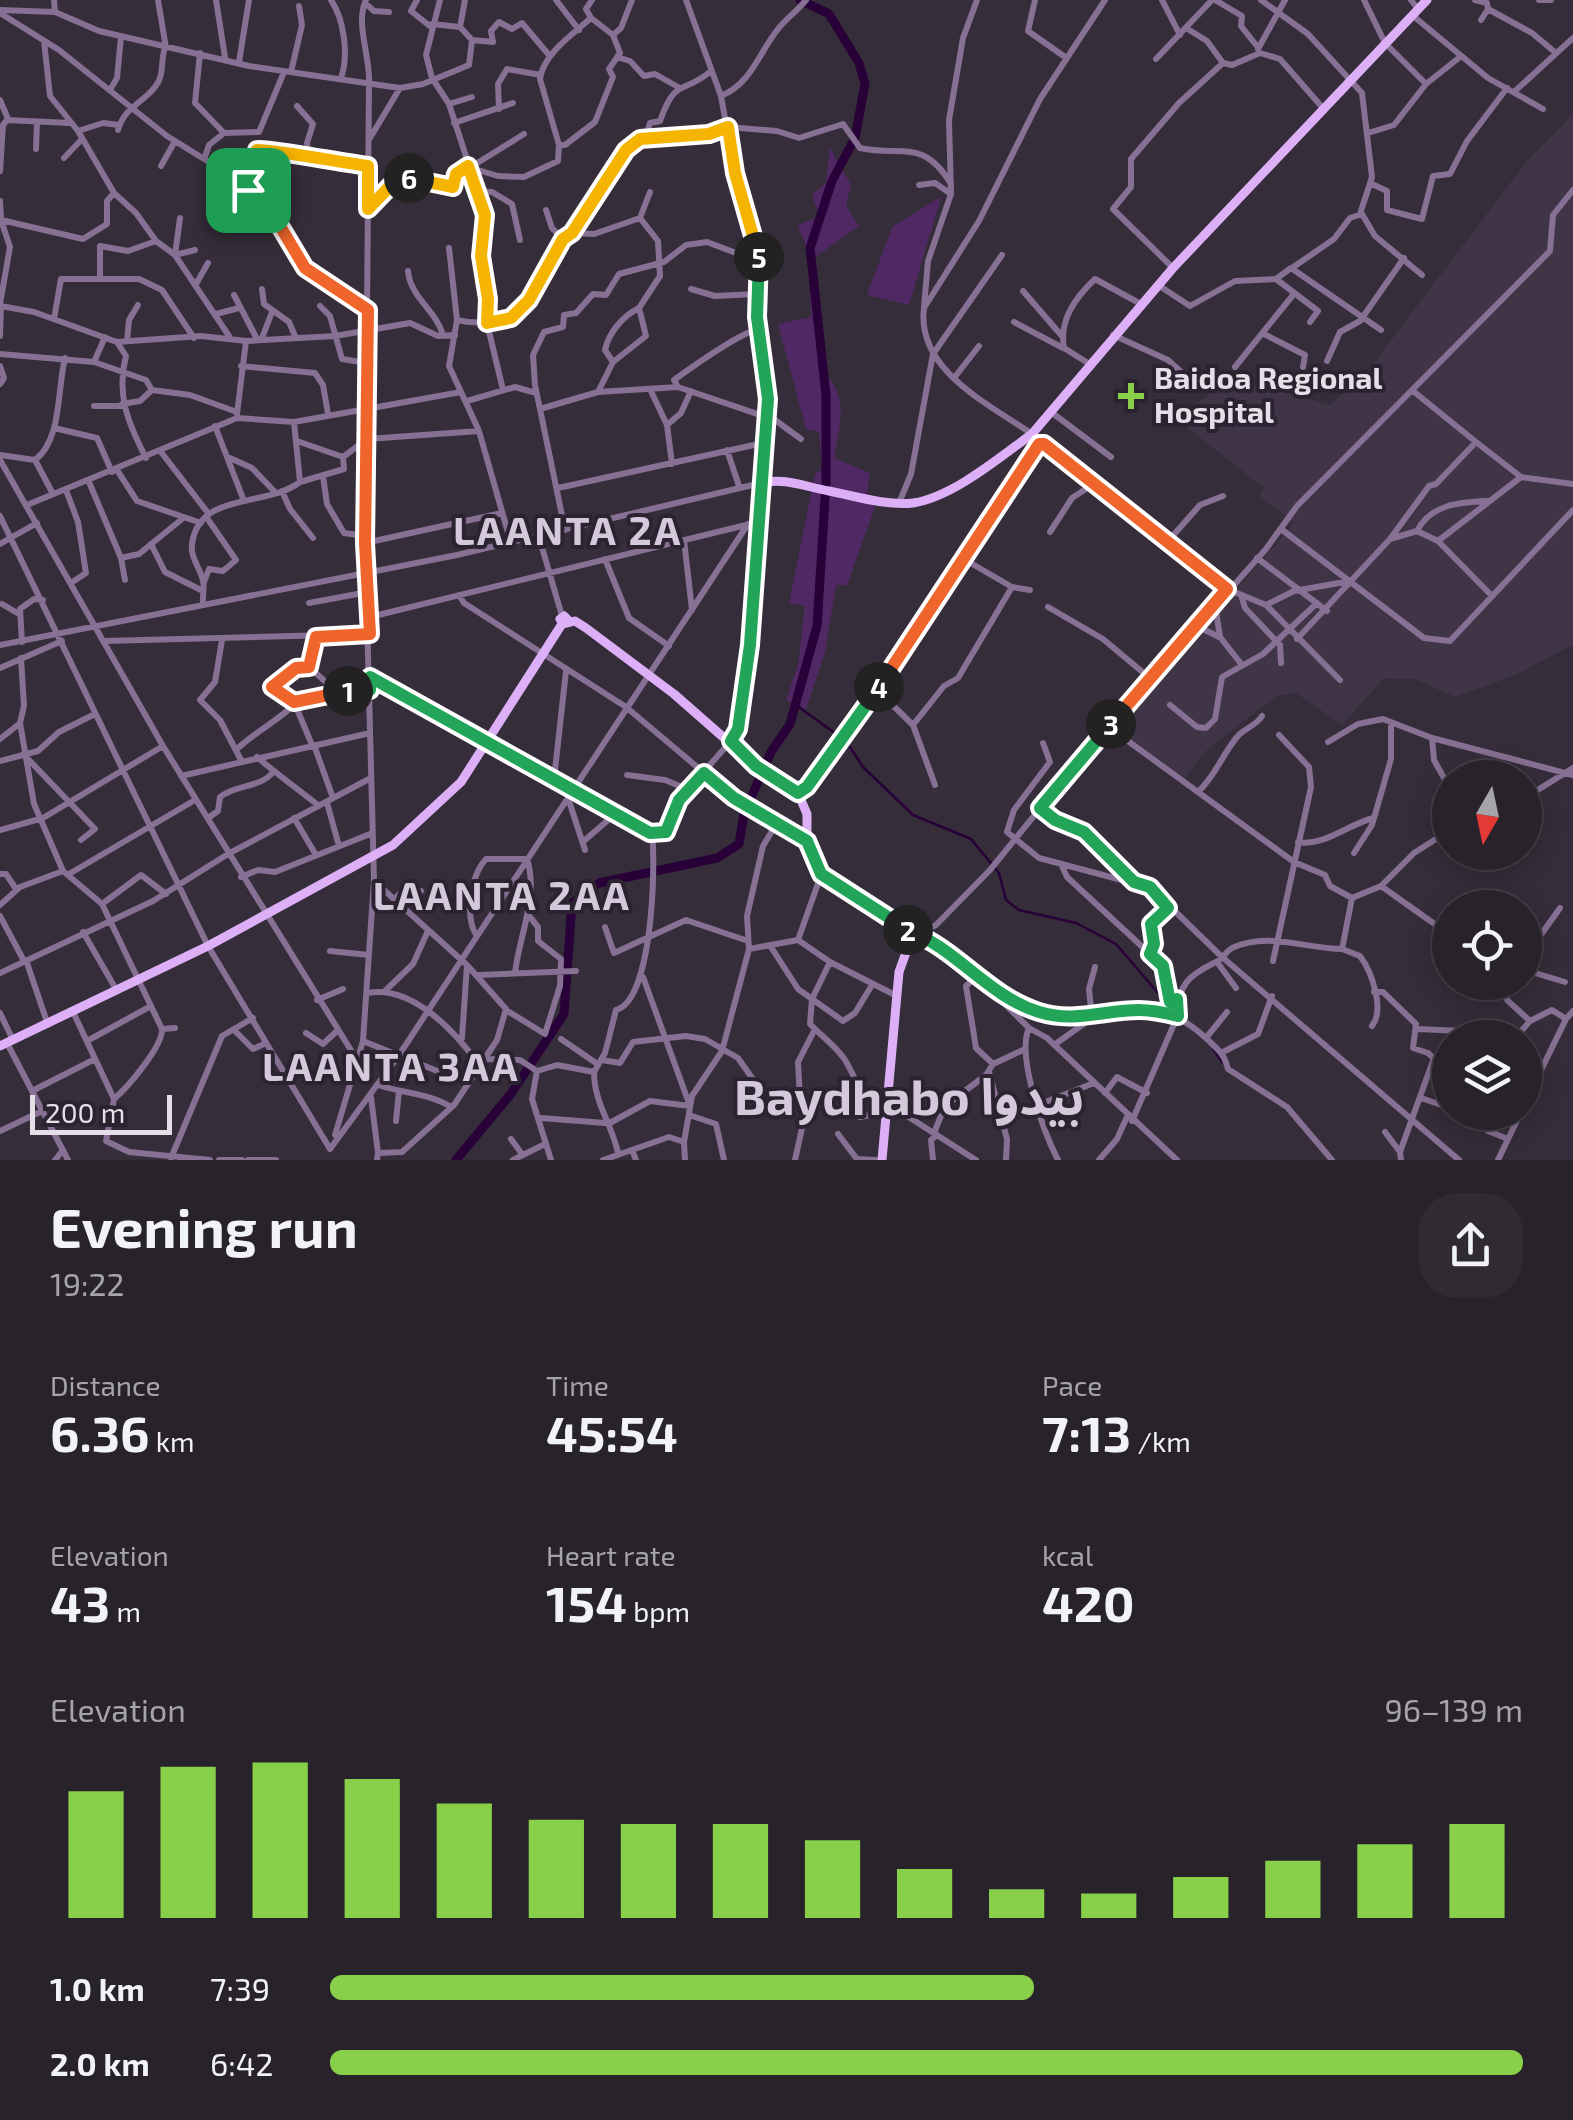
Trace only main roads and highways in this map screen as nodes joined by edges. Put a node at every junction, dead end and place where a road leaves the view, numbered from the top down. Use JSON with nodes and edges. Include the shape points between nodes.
{"nodes":[{"id":1,"x":1427,"y":0,"type":"edge"},
{"id":2,"x":1414,"y":8,"type":"edge"},
{"id":3,"x":731,"y":741,"type":"junction"},
{"id":4,"x":7,"y":1043,"type":"edge"},
{"id":5,"x":879,"y":1160,"type":"edge"}],
"edges":[{"from":1,"to":2,"type":"main road"},
{"from":2,"to":3,"type":"main road","via":[[1140,304],[1032,434],[941,492],[898,503],[778,480],[761,483],[753,523],[750,645]]},
{"from":3,"to":4,"type":"main road","via":[[650,675],[564,620],[461,782],[428,817],[371,858],[265,916]]},
{"from":3,"to":5,"type":"main road","via":[[798,793],[821,874],[918,934],[905,951],[897,996],[890,1107]]}]}
